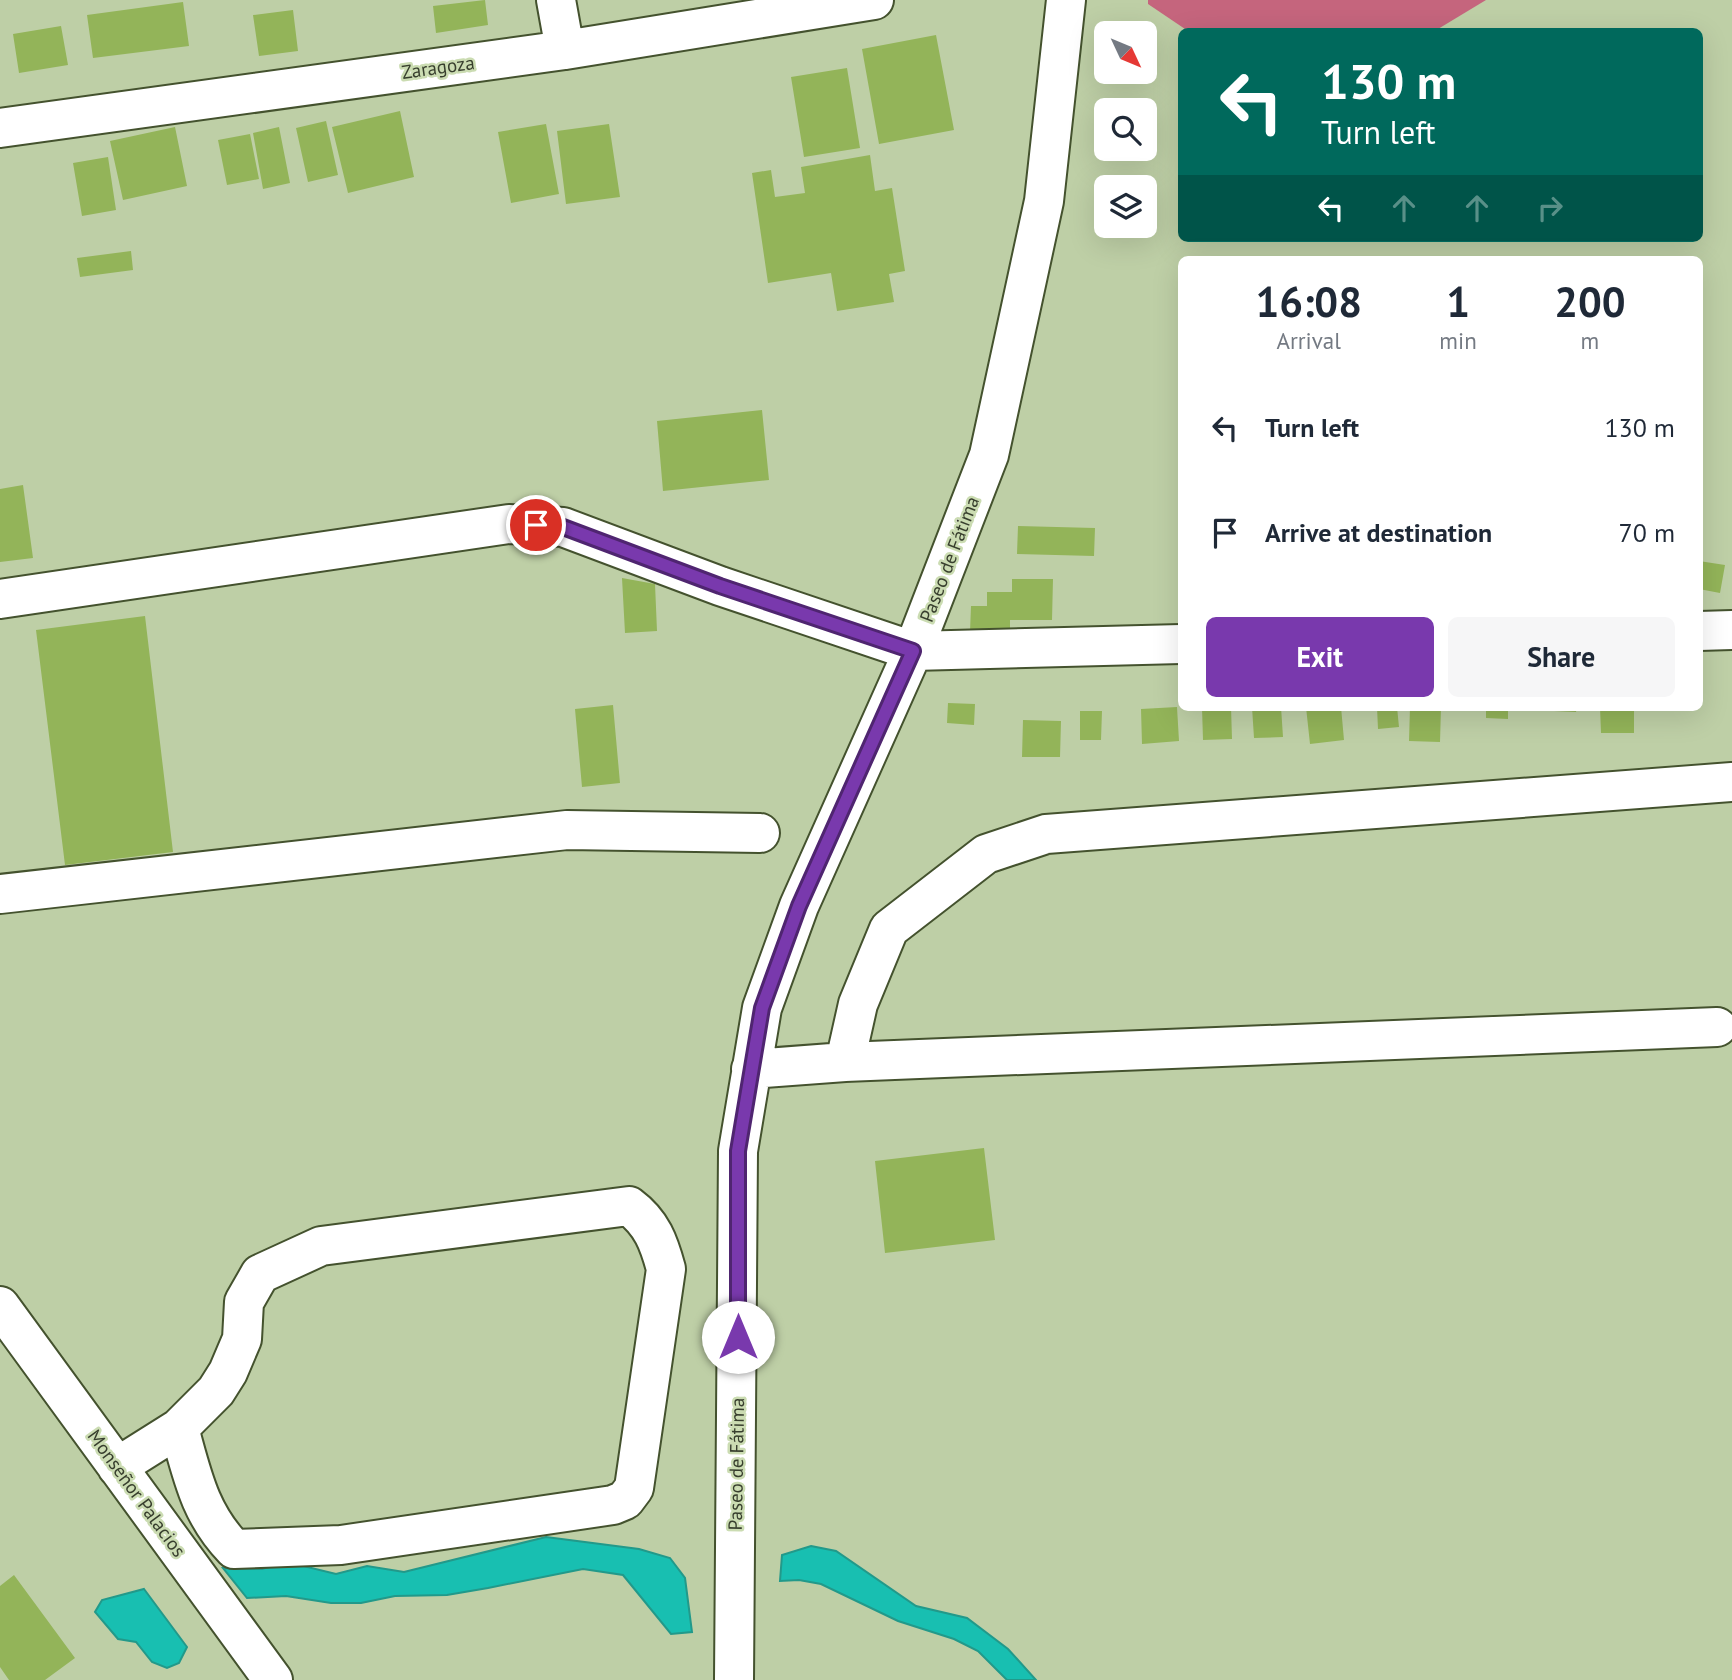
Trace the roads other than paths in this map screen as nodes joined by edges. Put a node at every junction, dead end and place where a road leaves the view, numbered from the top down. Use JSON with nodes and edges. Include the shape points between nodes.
{"nodes":[{"id":1,"x":556,"y":0,"type":"edge"},
{"id":2,"x":874,"y":0,"type":"edge"},
{"id":3,"x":1066,"y":0,"type":"edge"},
{"id":4,"x":565,"y":50,"type":"junction"},
{"id":5,"x":0,"y":128,"type":"edge"},
{"id":6,"x":0,"y":599,"type":"edge"},
{"id":7,"x":1732,"y":630,"type":"edge"},
{"id":8,"x":1703,"y":631,"type":"edge"},
{"id":9,"x":1178,"y":644,"type":"edge"},
{"id":10,"x":913,"y":651,"type":"junction"},
{"id":11,"x":1732,"y":782,"type":"edge"},
{"id":12,"x":761,"y":833,"type":"dead end"},
{"id":13,"x":0,"y":894,"type":"edge"},
{"id":14,"x":1717,"y":1027,"type":"dead end"},
{"id":15,"x":845,"y":1062,"type":"junction"},
{"id":16,"x":751,"y":1069,"type":"junction"},
{"id":17,"x":0,"y":1306,"type":"edge"},
{"id":18,"x":179,"y":1428,"type":"junction"},
{"id":19,"x":117,"y":1467,"type":"junction"},
{"id":20,"x":273,"y":1680,"type":"edge"},
{"id":21,"x":734,"y":1680,"type":"edge"}],
"edges":[{"from":1,"to":4,"type":"street"},
{"from":2,"to":4,"type":"street","name":"Zaragoza"},
{"from":3,"to":10,"type":"street","name":"Paseo de Fátima","via":[[1044,201],[989,455]]},
{"from":4,"to":5,"type":"street","name":"Zaragoza"},
{"from":6,"to":10,"type":"street","via":[[509,524],[563,527]]},
{"from":7,"to":8,"type":"street"},
{"from":9,"to":10,"type":"street"},
{"from":10,"to":16,"type":"street","name":"Paseo de Fátima","via":[[799,906],[762,1008]]},
{"from":11,"to":15,"type":"street","via":[[1046,834],[986,854],[889,929],[858,1004]]},
{"from":12,"to":13,"type":"street","via":[[567,830]]},
{"from":14,"to":15,"type":"street"},
{"from":15,"to":16,"type":"street"},
{"from":16,"to":21,"type":"street","name":"Paseo de Fátima","via":[[738,1151]]},
{"from":17,"to":19,"type":"street","name":"Monseñor Palacios"},
{"from":18,"to":18,"type":"street","via":[[195,1485],[214,1528],[234,1549],[341,1545],[625,1500],[634,1488],[666,1269],[659,1241],[629,1206],[321,1246],[260,1274],[244,1303],[242,1339],[228,1372]]},
{"from":18,"to":19,"type":"street"},
{"from":19,"to":20,"type":"street","name":"Monseñor Palacios"}]}
